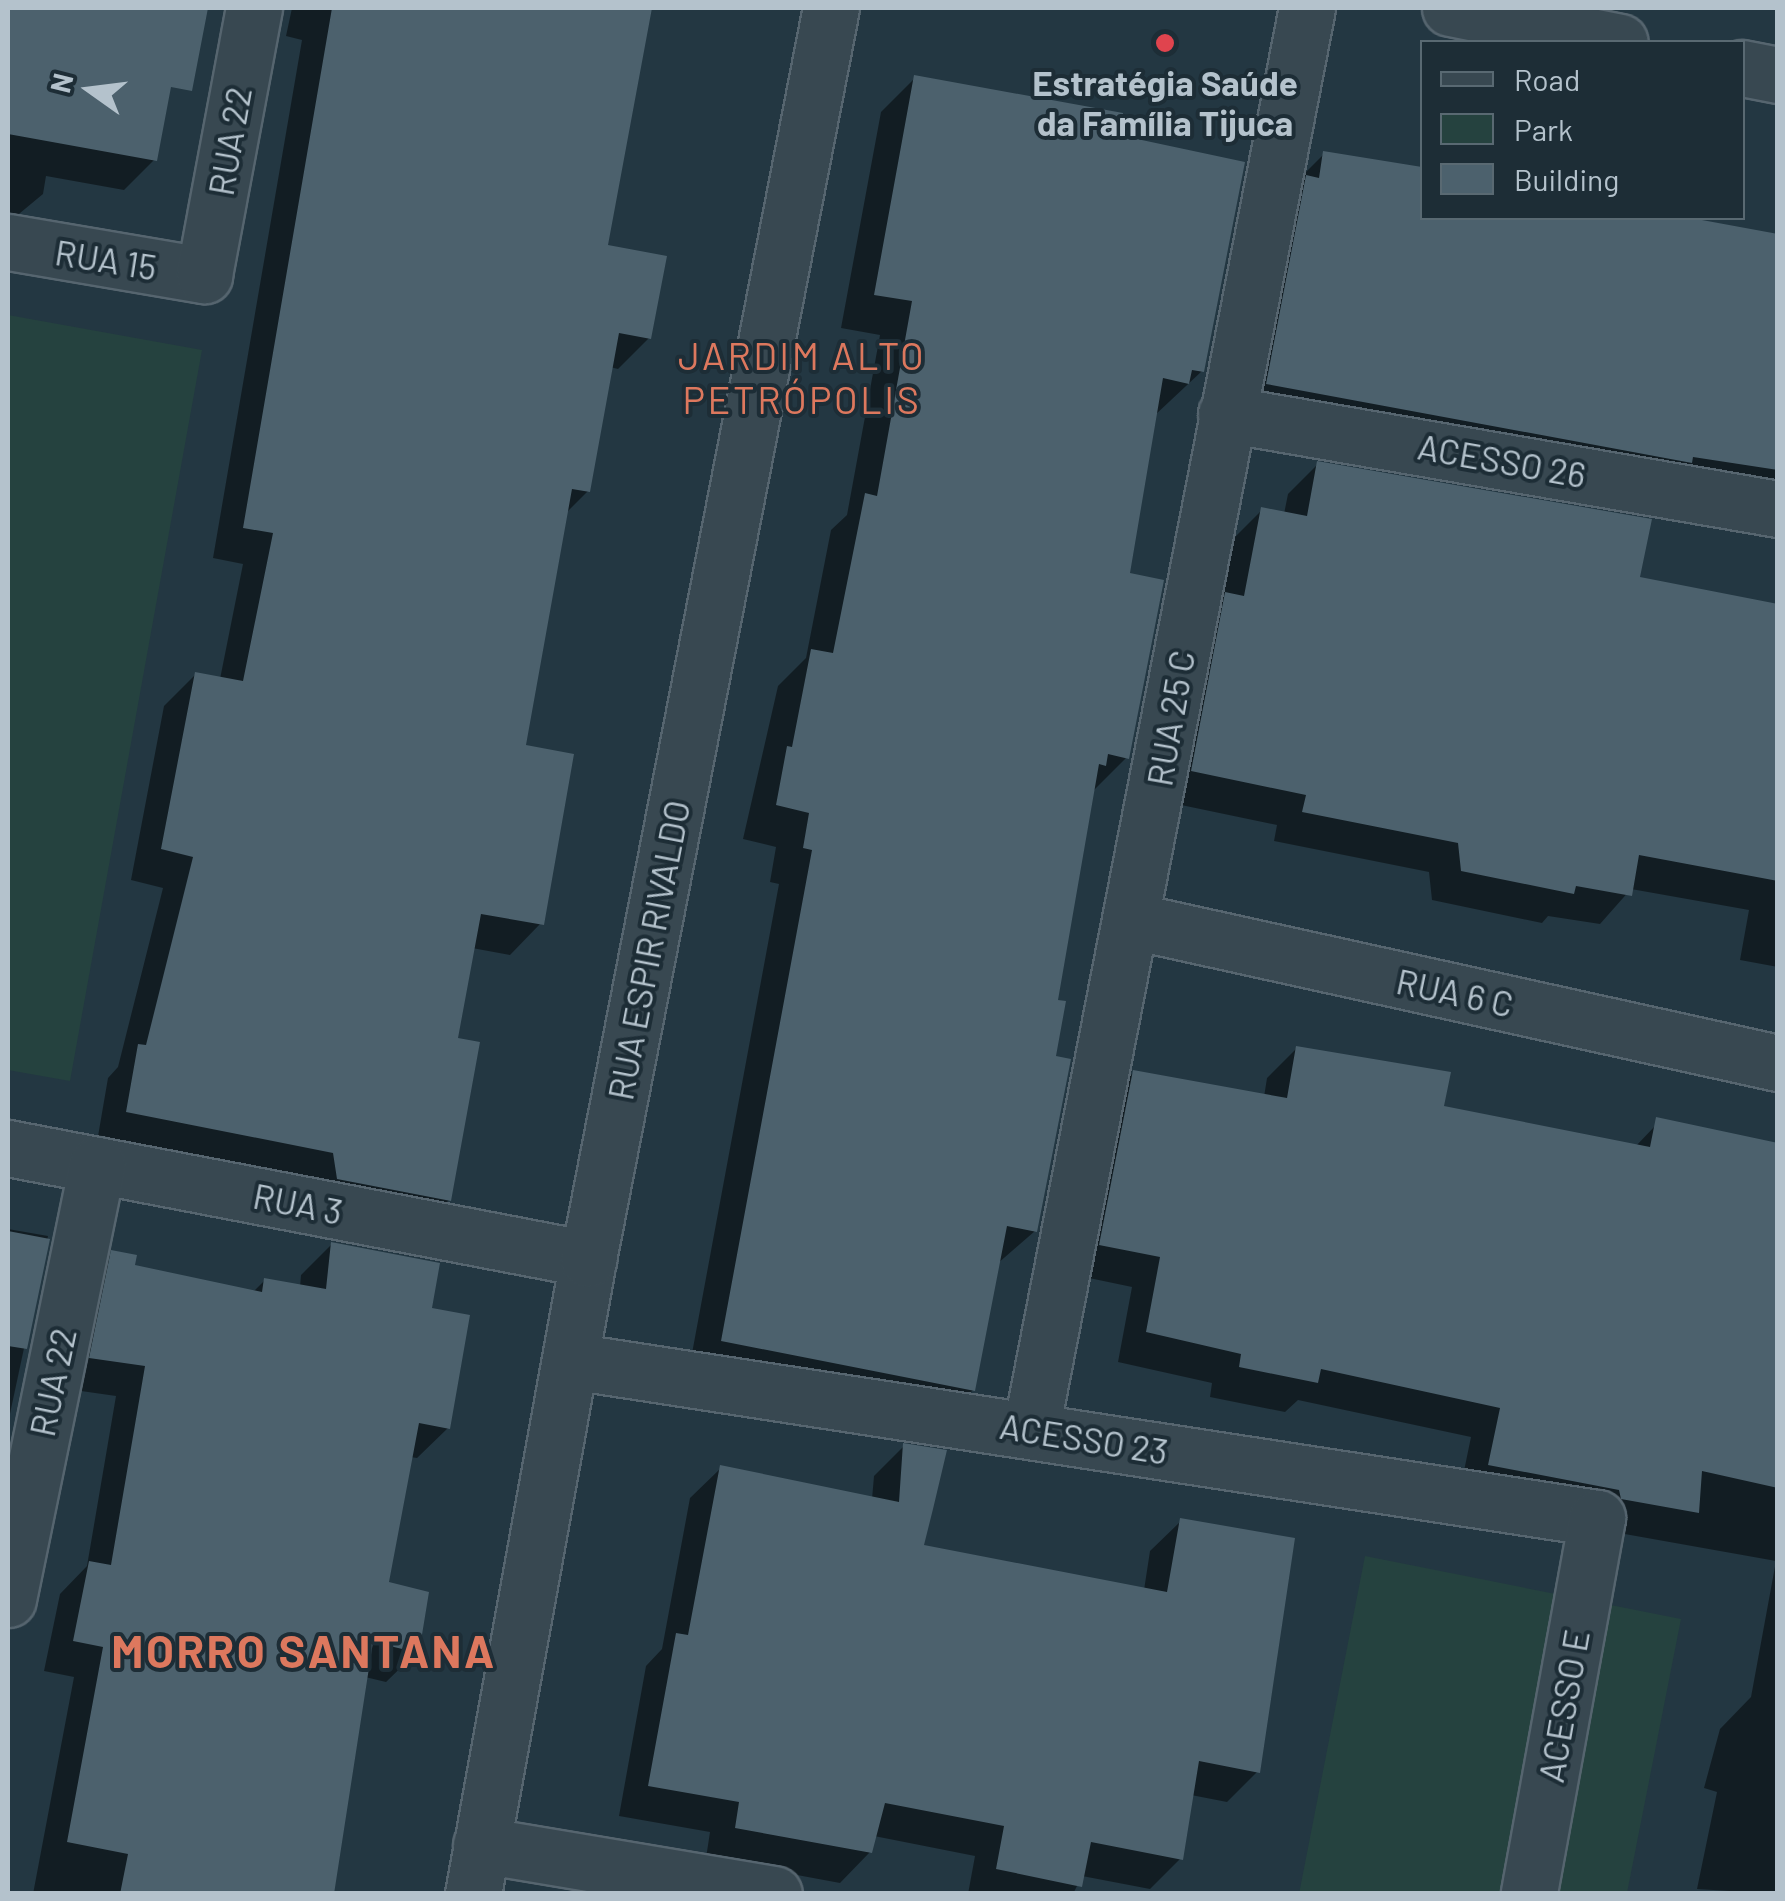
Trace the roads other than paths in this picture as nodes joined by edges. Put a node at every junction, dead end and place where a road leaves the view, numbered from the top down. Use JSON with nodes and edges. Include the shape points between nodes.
{"nodes":[{"id":1,"x":254,"y":8,"type":"edge"},
{"id":2,"x":832,"y":8,"type":"edge"},
{"id":3,"x":1307,"y":8,"type":"edge"},
{"id":4,"x":1450,"y":8,"type":"edge"},
{"id":5,"x":1610,"y":40,"type":"edge"},
{"id":6,"x":1745,"y":69,"type":"edge"},
{"id":7,"x":1778,"y":75,"type":"edge"},
{"id":8,"x":8,"y":242,"type":"edge"},
{"id":9,"x":204,"y":275,"type":"joint"},
{"id":10,"x":1226,"y":414,"type":"junction"},
{"id":11,"x":1778,"y":508,"type":"edge"},
{"id":12,"x":1133,"y":921,"type":"junction"},
{"id":13,"x":1778,"y":1063,"type":"edge"},
{"id":14,"x":8,"y":1148,"type":"edge"},
{"id":15,"x":97,"y":1165,"type":"junction"},
{"id":16,"x":588,"y":1260,"type":"junction"},
{"id":17,"x":571,"y":1361,"type":"junction"},
{"id":18,"x":1032,"y":1429,"type":"junction"},
{"id":19,"x":1597,"y":1518,"type":"joint"},
{"id":20,"x":8,"y":1599,"type":"edge"},
{"id":21,"x":477,"y":1869,"type":"edge"},
{"id":22,"x":774,"y":1894,"type":"edge"},
{"id":23,"x":1530,"y":1894,"type":"edge"}],
"edges":[{"from":1,"to":9,"type":"street","name":"RUA 22"},
{"from":2,"to":16,"type":"street","name":"RUA ESPIR RIVALDO"},
{"from":3,"to":10,"type":"street","name":"RUA 25 C"},
{"from":4,"to":5,"type":"street"},
{"from":6,"to":7,"type":"street"},
{"from":8,"to":9,"type":"street","name":"RUA 15"},
{"from":10,"to":11,"type":"street","name":"ACESSO 26"},
{"from":10,"to":12,"type":"street","name":"RUA 25 C"},
{"from":12,"to":13,"type":"street","name":"RUA 6 C"},
{"from":12,"to":18,"type":"street","name":"RUA 25 C"},
{"from":14,"to":15,"type":"street","name":"RUA 3"},
{"from":15,"to":16,"type":"street","name":"RUA 3"},
{"from":15,"to":20,"type":"street","name":"RUA 22"},
{"from":16,"to":17,"type":"street","name":"RUA ESPIR RIVALDO"},
{"from":17,"to":18,"type":"street","name":"ACESSO 23"},
{"from":17,"to":21,"type":"street","name":"RUA ESPIR RIVALDO"},
{"from":18,"to":19,"type":"street","name":"ACESSO 23"},
{"from":19,"to":23,"type":"street","name":"ACESSO E"},
{"from":21,"to":22,"type":"street"}]}
